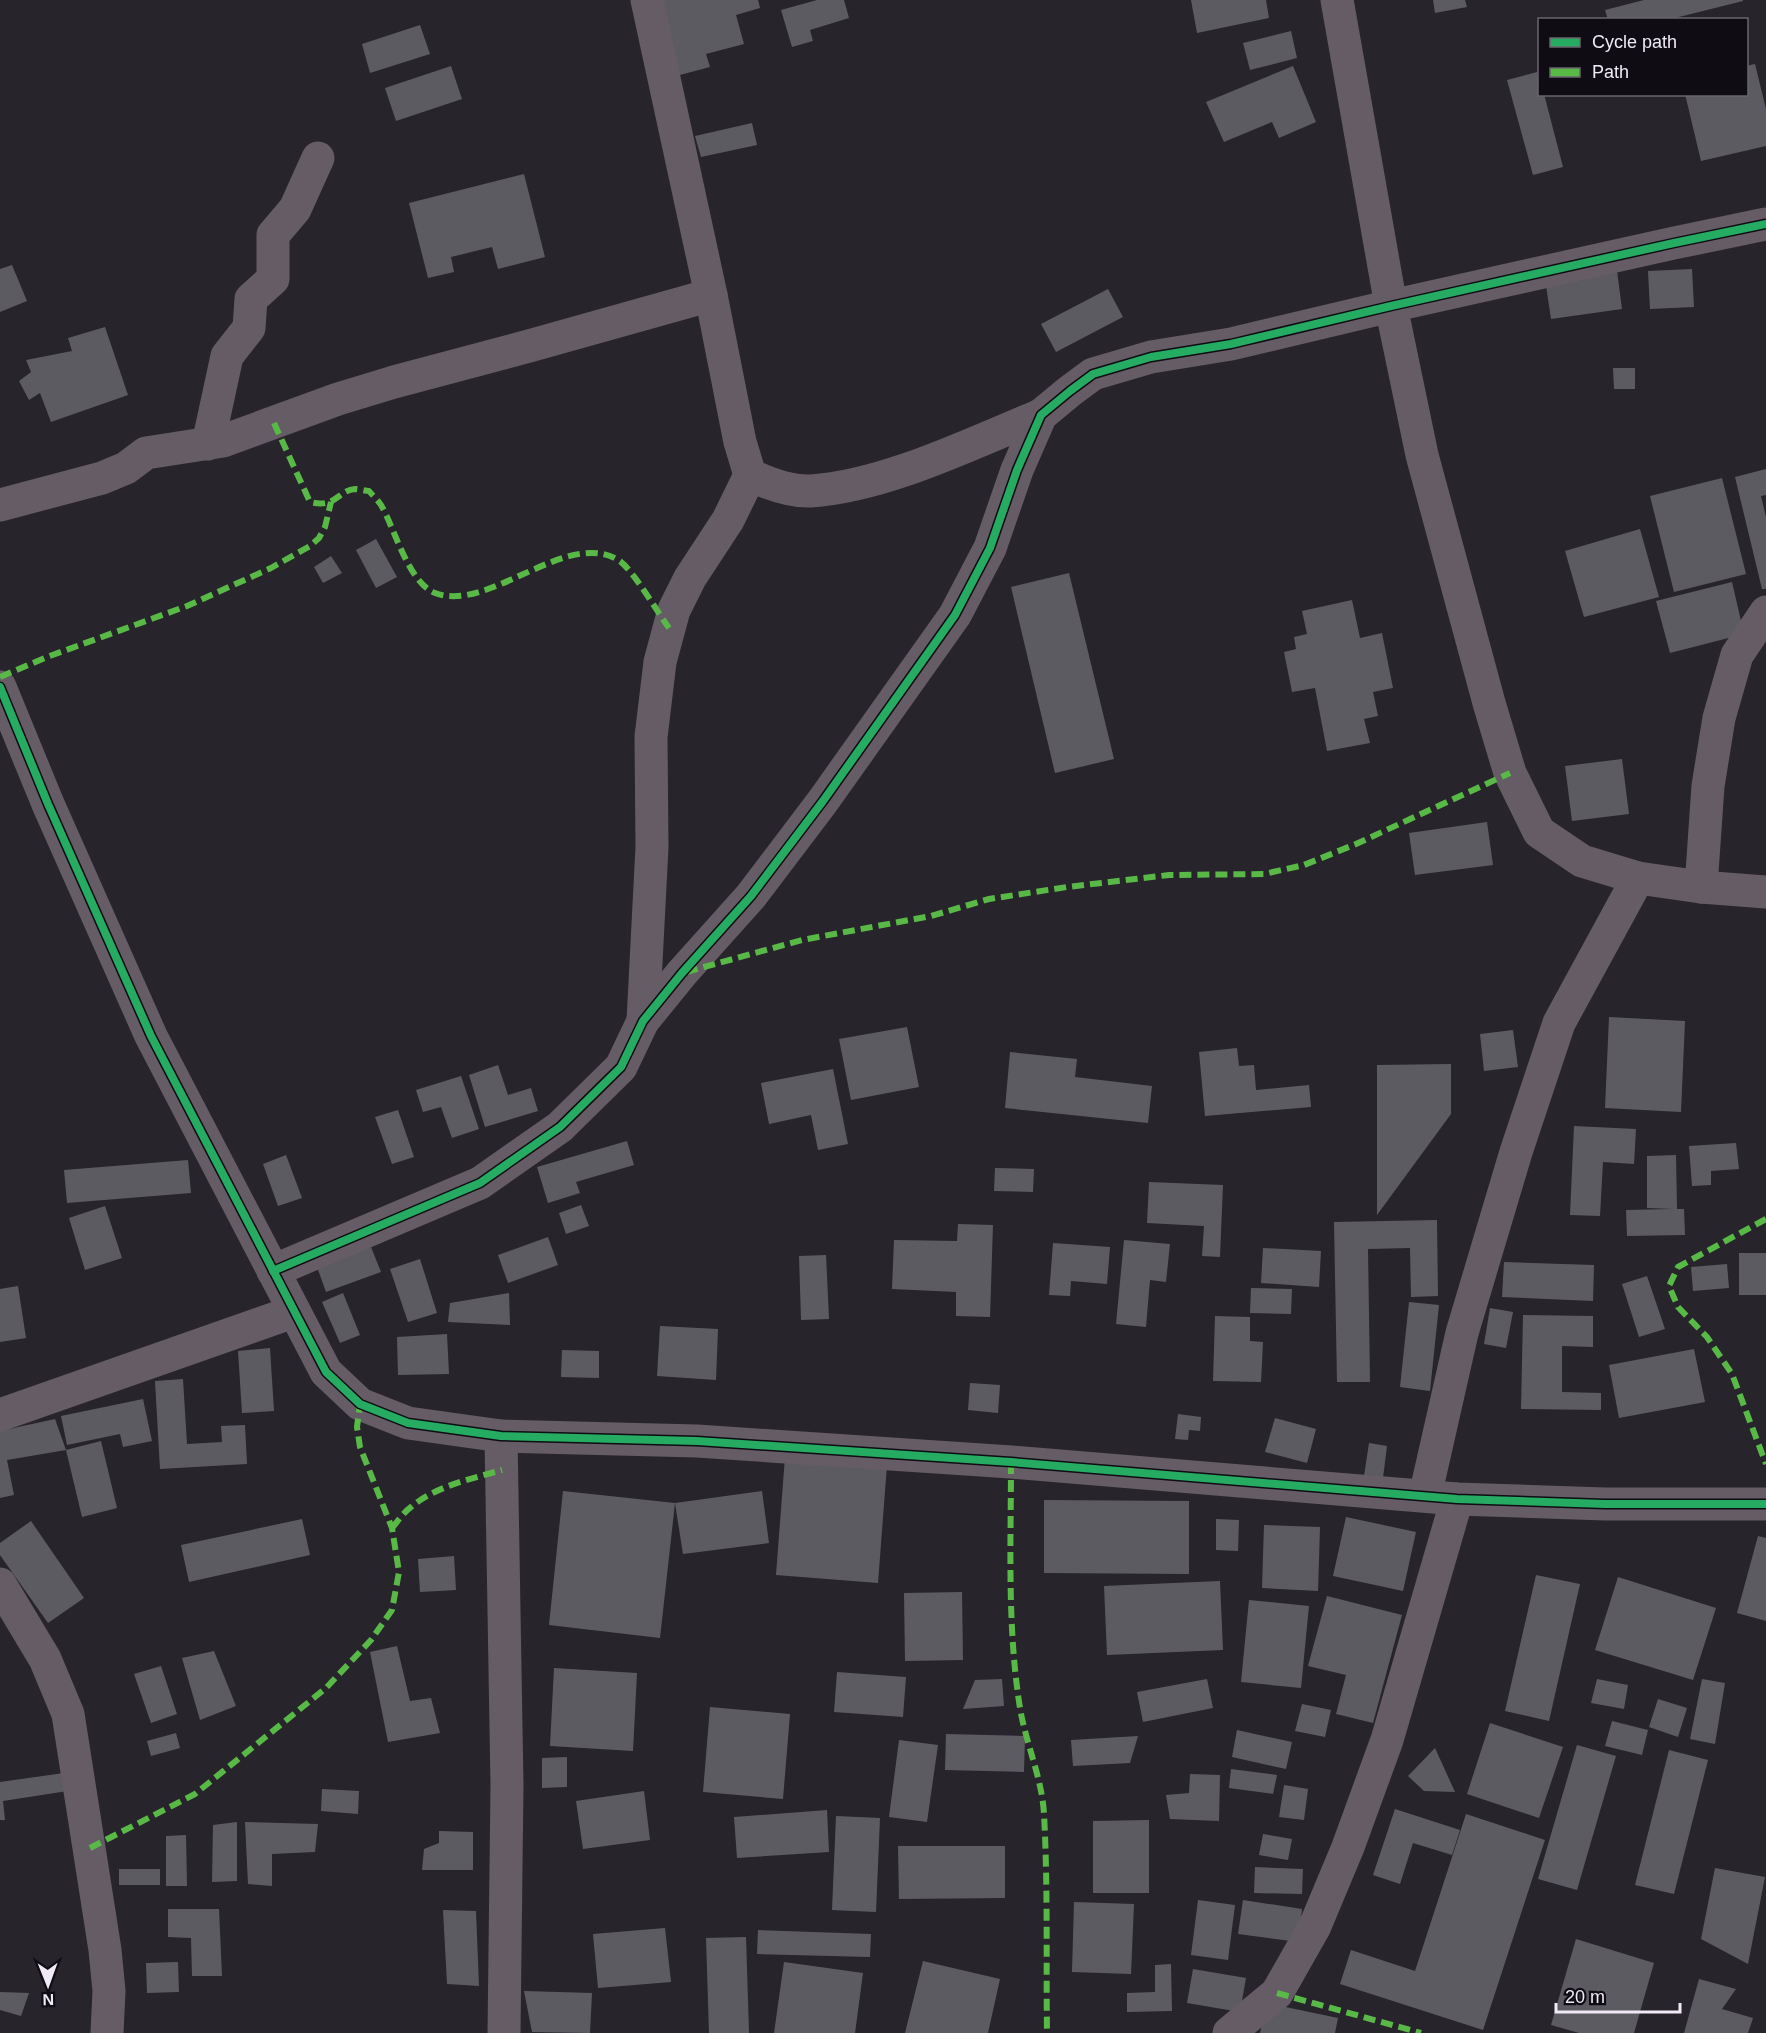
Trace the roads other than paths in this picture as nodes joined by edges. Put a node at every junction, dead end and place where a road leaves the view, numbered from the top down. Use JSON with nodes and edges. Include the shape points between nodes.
{"nodes":[{"id":1,"x":646,"y":0,"type":"edge"},
{"id":2,"x":1337,"y":0,"type":"edge"},
{"id":3,"x":318,"y":159,"type":"dead end"},
{"id":4,"x":1766,"y":224,"type":"edge"},
{"id":5,"x":711,"y":295,"type":"junction"},
{"id":6,"x":1390,"y":306,"type":"junction"},
{"id":7,"x":1041,"y":415,"type":"junction"},
{"id":8,"x":208,"y":444,"type":"junction"},
{"id":9,"x":750,"y":475,"type":"junction"},
{"id":10,"x":0,"y":505,"type":"edge"},
{"id":11,"x":1766,"y":612,"type":"edge"},
{"id":12,"x":0,"y":687,"type":"edge"},
{"id":13,"x":1638,"y":878,"type":"junction"},
{"id":14,"x":1701,"y":887,"type":"junction"},
{"id":15,"x":1766,"y":892,"type":"edge"},
{"id":16,"x":643,"y":1022,"type":"junction"},
{"id":17,"x":273,"y":1271,"type":"junction"},
{"id":18,"x":293,"y":1312,"type":"junction"},
{"id":19,"x":0,"y":1415,"type":"edge"},
{"id":20,"x":501,"y":1436,"type":"junction"},
{"id":21,"x":1425,"y":1496,"type":"junction"},
{"id":22,"x":1456,"y":1499,"type":"junction"},
{"id":23,"x":1766,"y":1504,"type":"edge"},
{"id":24,"x":0,"y":1584,"type":"edge"},
{"id":25,"x":107,"y":2033,"type":"edge"},
{"id":26,"x":504,"y":2033,"type":"edge"},
{"id":27,"x":1229,"y":2033,"type":"edge"}],
"edges":[{"from":1,"to":5,"type":"street"},
{"from":2,"to":6,"type":"street"},
{"from":3,"to":8,"type":"street","via":[[295,209],[273,235],[273,279],[251,298],[249,328],[227,356]]},
{"from":4,"to":6,"type":"street"},
{"from":5,"to":8,"type":"street","via":[[394,382]]},
{"from":5,"to":9,"type":"street"},
{"from":6,"to":7,"type":"street","via":[[1231,344],[1151,357],[1093,374]]},
{"from":6,"to":13,"type":"street","via":[[1422,455],[1510,773],[1539,832],[1582,861]]},
{"from":7,"to":9,"type":"street","via":[[872,481],[810,491],[777,487]]},
{"from":7,"to":16,"type":"street","via":[[990,548],[955,615],[751,896]]},
{"from":8,"to":10,"type":"street","via":[[146,453],[126,468],[102,478]]},
{"from":9,"to":16,"type":"street","via":[[674,610],[660,662],[651,737],[651,847]]},
{"from":11,"to":14,"type":"street","via":[[1737,655],[1719,718],[1707,786]]},
{"from":12,"to":17,"type":"street","via":[[151,1036]]},
{"from":13,"to":14,"type":"street"},
{"from":13,"to":21,"type":"street","via":[[1559,1023],[1462,1333]]},
{"from":14,"to":15,"type":"street"},
{"from":16,"to":17,"type":"street","via":[[621,1067],[560,1127],[480,1183]]},
{"from":17,"to":18,"type":"street"},
{"from":18,"to":19,"type":"street"},
{"from":18,"to":20,"type":"street","via":[[326,1372],[360,1404],[408,1423]]},
{"from":20,"to":21,"type":"street","via":[[697,1441]]},
{"from":20,"to":26,"type":"street","via":[[507,1785]]},
{"from":21,"to":22,"type":"street"},
{"from":22,"to":23,"type":"street"},
{"from":22,"to":27,"type":"street","via":[[1387,1740],[1315,1926],[1277,1993]]},
{"from":24,"to":25,"type":"street","via":[[45,1659],[68,1714],[105,1950],[109,1991]]}]}
